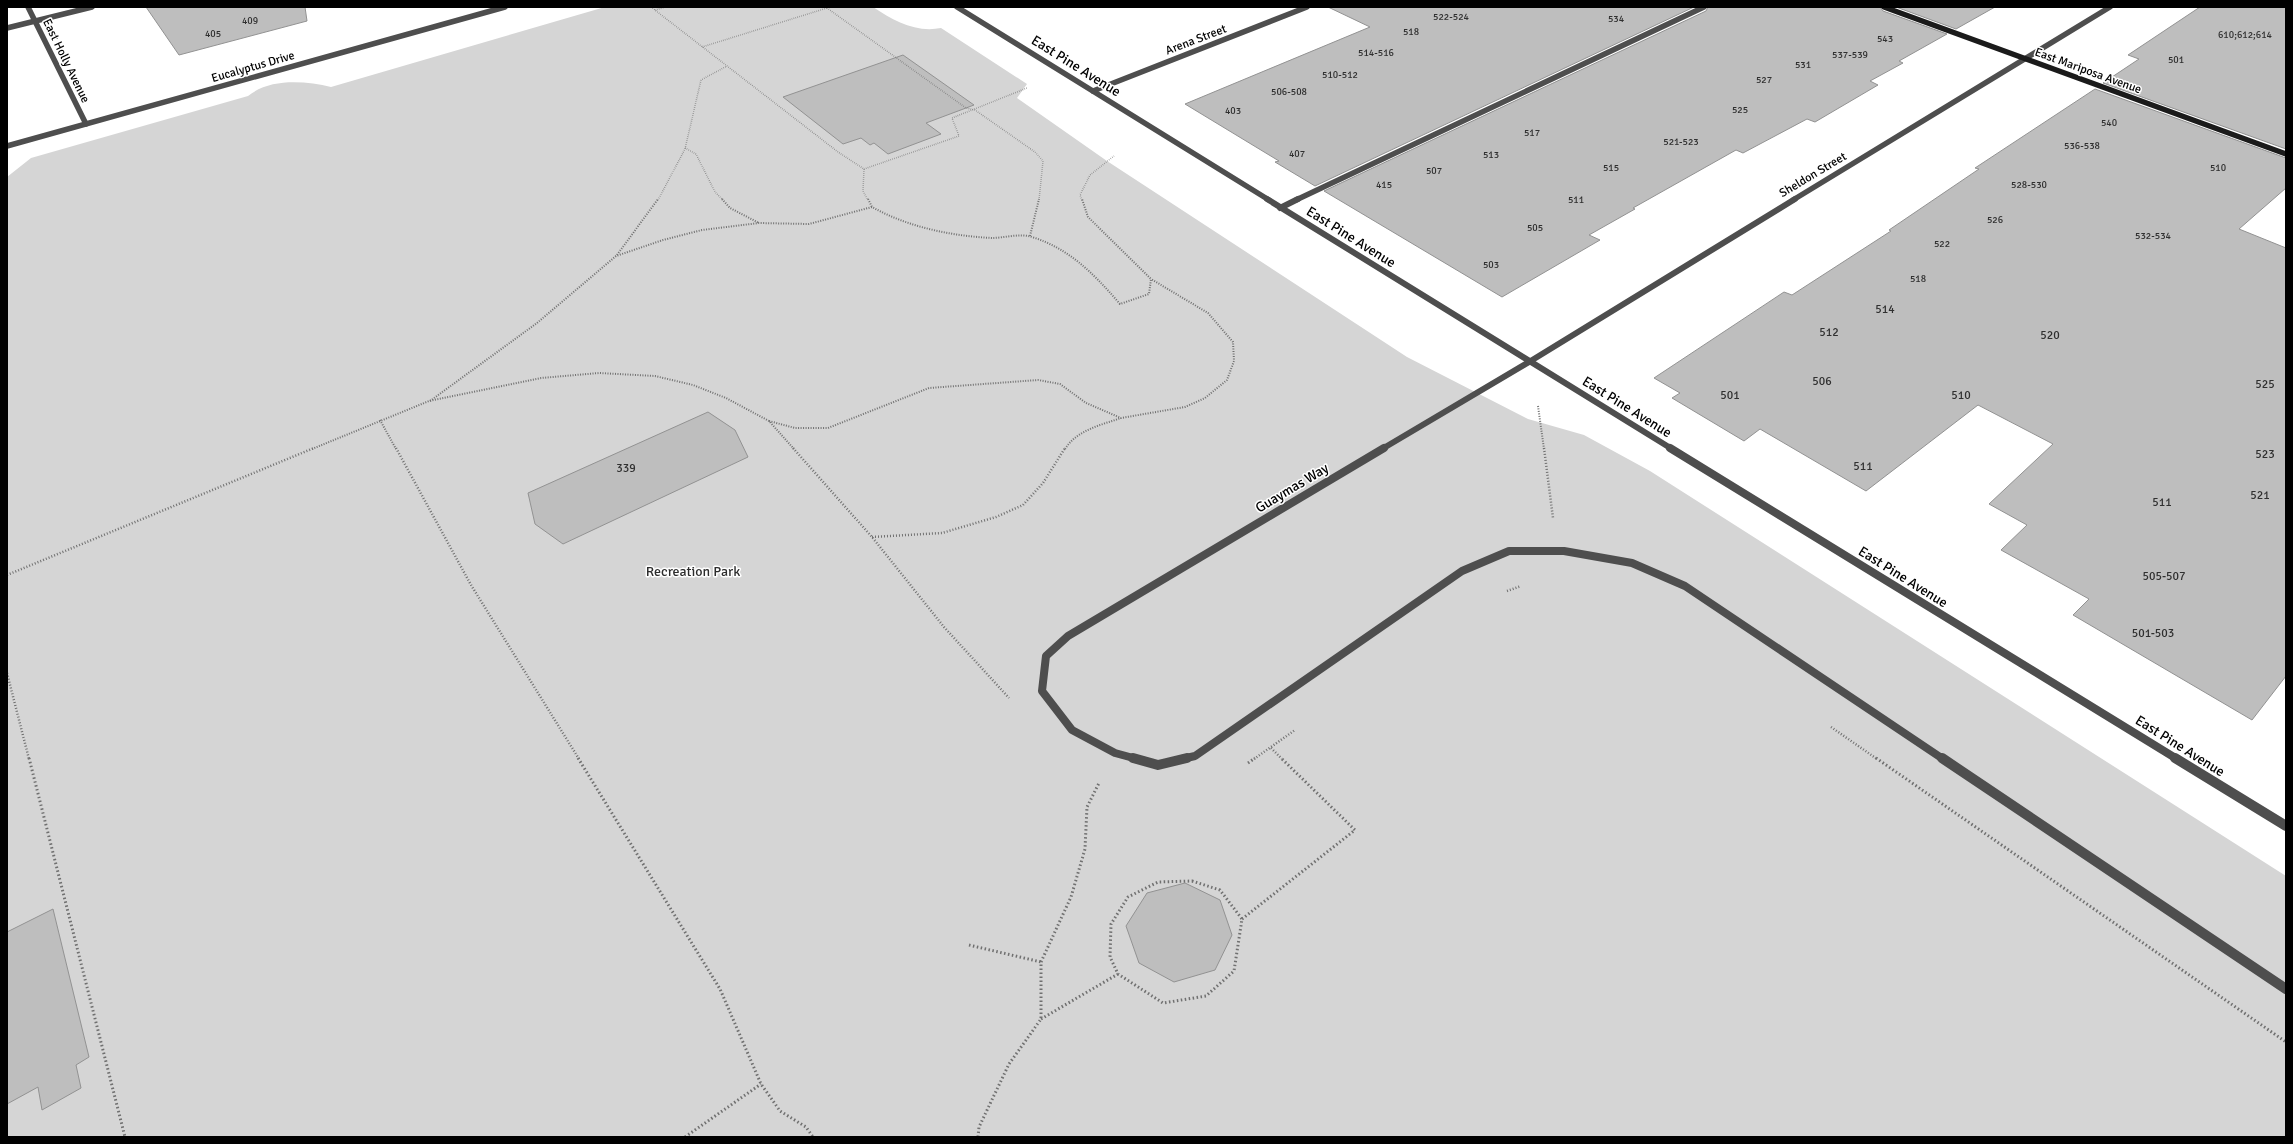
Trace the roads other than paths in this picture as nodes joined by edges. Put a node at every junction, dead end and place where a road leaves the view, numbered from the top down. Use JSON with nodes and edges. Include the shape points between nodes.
{"nodes":[{"id":1,"x":28,"y":7,"type":"edge"},
{"id":2,"x":92,"y":7,"type":"edge"},
{"id":3,"x":505,"y":7,"type":"edge"},
{"id":4,"x":956,"y":7,"type":"edge"},
{"id":5,"x":1308,"y":7,"type":"edge"},
{"id":6,"x":1704,"y":7,"type":"edge"},
{"id":7,"x":1884,"y":7,"type":"edge"},
{"id":8,"x":2110,"y":7,"type":"edge"},
{"id":9,"x":35,"y":21,"type":"junction"},
{"id":10,"x":7,"y":28,"type":"edge"},
{"id":11,"x":2025,"y":59,"type":"junction"},
{"id":12,"x":1093,"y":91,"type":"junction"},
{"id":13,"x":86,"y":124,"type":"junction"},
{"id":14,"x":7,"y":146,"type":"edge"},
{"id":15,"x":2286,"y":154,"type":"edge"},
{"id":16,"x":1280,"y":208,"type":"junction"},
{"id":17,"x":1529,"y":362,"type":"junction"},
{"id":18,"x":2286,"y":826,"type":"edge"},
{"id":19,"x":2286,"y":989,"type":"edge"}],
"edges":[{"from":1,"to":9,"type":"street","name":"East Holly Avenue"},
{"from":2,"to":9,"type":"street"},
{"from":3,"to":13,"type":"street","name":"Eucalyptus Drive"},
{"from":4,"to":12,"type":"street","name":"East Pine Avenue"},
{"from":5,"to":12,"type":"street","name":"Arena Street"},
{"from":6,"to":16,"type":"street"},
{"from":7,"to":11,"type":"street","name":"East Mariposa Avenue"},
{"from":8,"to":11,"type":"street","name":"Sheldon Street"},
{"from":9,"to":10,"type":"street"},
{"from":9,"to":13,"type":"street","name":"East Holly Avenue"},
{"from":11,"to":15,"type":"street","name":"East Mariposa Avenue"},
{"from":11,"to":17,"type":"street","name":"Sheldon Street"},
{"from":12,"to":16,"type":"street","name":"East Pine Avenue"},
{"from":13,"to":14,"type":"street","name":"Eucalyptus Drive"},
{"from":16,"to":17,"type":"street","name":"East Pine Avenue"},
{"from":17,"to":18,"type":"street","name":"East Pine Avenue"},
{"from":17,"to":19,"type":"street","name":"Guaymas Way","via":[[1068,636],[1046,656],[1042,691],[1072,730],[1115,754],[1158,765],[1195,756],[1462,572],[1509,551],[1557,551],[1632,563],[1685,586]]}]}
